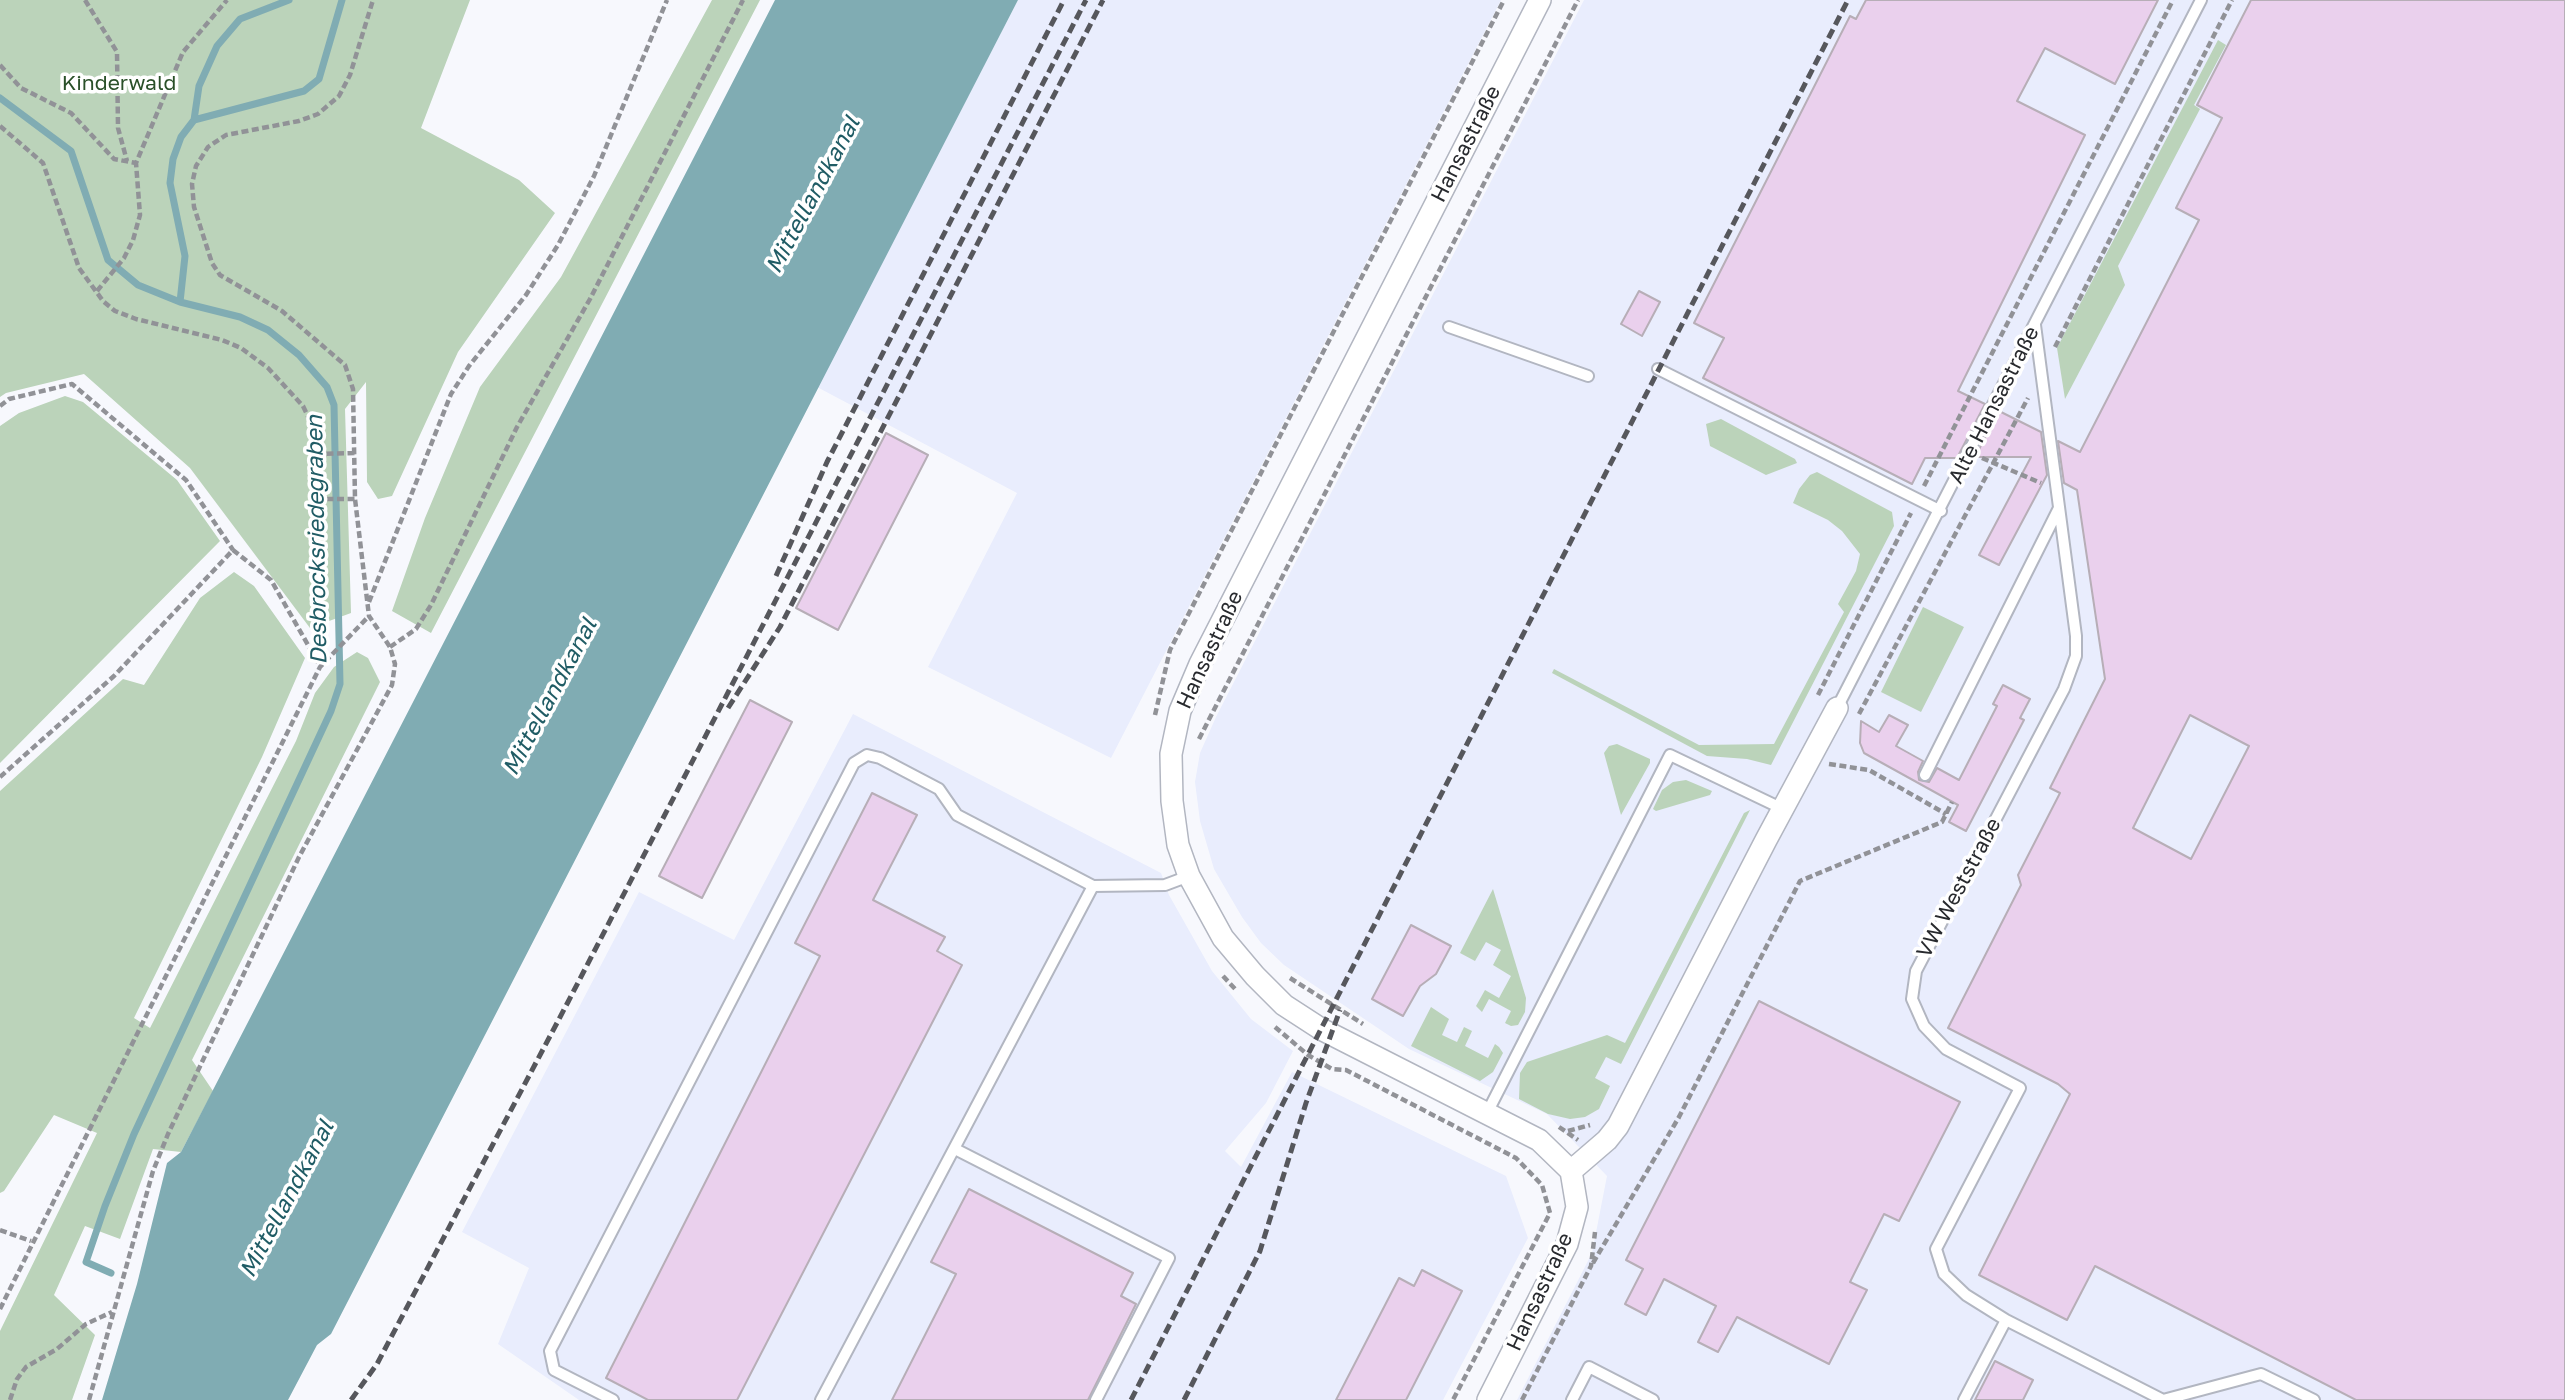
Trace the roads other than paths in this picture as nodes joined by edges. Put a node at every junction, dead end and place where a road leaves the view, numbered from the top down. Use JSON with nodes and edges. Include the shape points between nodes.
{"nodes":[{"id":1,"x":1540,"y":0,"type":"edge"},
{"id":2,"x":2201,"y":0,"type":"edge"},
{"id":3,"x":2035,"y":325,"type":"junction"},
{"id":4,"x":1449,"y":327,"type":"dead end"},
{"id":5,"x":1658,"y":369,"type":"dead end"},
{"id":6,"x":1588,"y":376,"type":"dead end"},
{"id":7,"x":2059,"y":508,"type":"junction"},
{"id":8,"x":1941,"y":511,"type":"junction"},
{"id":9,"x":1837,"y":708,"type":"joint"},
{"id":10,"x":1925,"y":775,"type":"dead end"},
{"id":11,"x":1783,"y":809,"type":"junction"},
{"id":12,"x":1189,"y":876,"type":"junction"},
{"id":13,"x":1093,"y":886,"type":"junction"},
{"id":14,"x":1487,"y":1113,"type":"junction"},
{"id":15,"x":955,"y":1149,"type":"junction"},
{"id":16,"x":1571,"y":1171,"type":"junction"},
{"id":17,"x":2006,"y":1320,"type":"junction"},
{"id":18,"x":613,"y":1400,"type":"edge"},
{"id":19,"x":821,"y":1400,"type":"edge"},
{"id":20,"x":1096,"y":1400,"type":"edge"},
{"id":21,"x":1488,"y":1400,"type":"edge"},
{"id":22,"x":1572,"y":1400,"type":"edge"},
{"id":23,"x":1653,"y":1400,"type":"edge"},
{"id":24,"x":1964,"y":1400,"type":"edge"},
{"id":25,"x":2314,"y":1400,"type":"edge"}],
"edges":[{"from":1,"to":12,"type":"street","name":"Hansastraße","via":[[1180,711],[1171,754],[1172,801],[1178,845]]},
{"from":2,"to":3,"type":"lane","name":"Alte Hansastraße"},
{"from":3,"to":7,"type":"lane","name":"VW Weststraße"},
{"from":3,"to":8,"type":"lane","name":"Alte Hansastraße"},
{"from":4,"to":6,"type":"lane"},
{"from":5,"to":8,"type":"lane"},
{"from":7,"to":10,"type":"lane"},
{"from":7,"to":17,"type":"lane","name":"VW Weststraße","via":[[2076,636],[2070,677],[1916,971],[1912,999],[1924,1026],[1946,1049],[2020,1088],[1936,1249],[1944,1274],[1966,1295]]},
{"from":8,"to":9,"type":"lane","name":"Alte Hansastraße"},
{"from":9,"to":11,"type":"street","name":"Alte Hansastraße"},
{"from":11,"to":14,"type":"lane","via":[[1670,755]]},
{"from":11,"to":16,"type":"street","name":"Alte Hansastraße","via":[[1618,1126]]},
{"from":12,"to":13,"type":"lane","via":[[1165,885]]},
{"from":12,"to":14,"type":"street","name":"Hansastraße","via":[[1223,937],[1284,1005],[1321,1029]]},
{"from":13,"to":15,"type":"lane"},
{"from":13,"to":18,"type":"lane","via":[[957,815],[939,789],[880,758],[867,755],[854,763],[550,1351],[554,1370]]},
{"from":14,"to":16,"type":"street","name":"Hansastraße","via":[[1539,1140]]},
{"from":15,"to":19,"type":"lane"},
{"from":15,"to":20,"type":"lane","via":[[1169,1258]]},
{"from":16,"to":21,"type":"street","name":"Hansastraße","via":[[1577,1207],[1567,1244]]},
{"from":17,"to":24,"type":"lane"},
{"from":17,"to":25,"type":"lane","name":"VW Weststraße","via":[[2163,1400],[2261,1374]]},
{"from":22,"to":23,"type":"lane","via":[[1589,1367]]}]}
